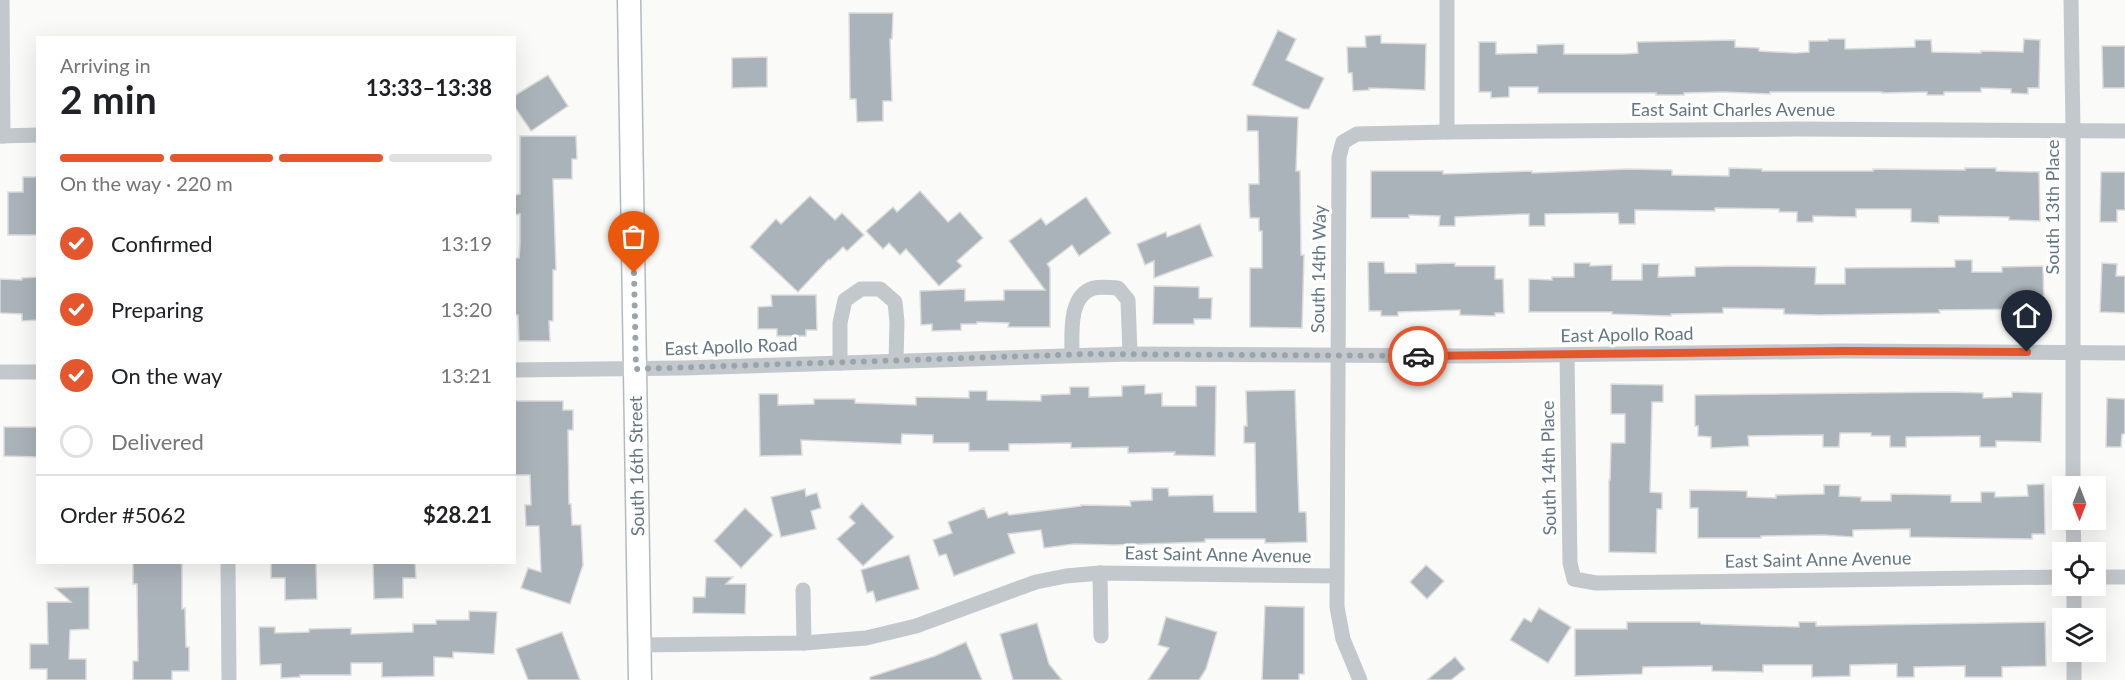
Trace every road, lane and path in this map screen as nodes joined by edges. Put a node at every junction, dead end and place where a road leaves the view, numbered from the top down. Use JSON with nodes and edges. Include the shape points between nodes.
{"nodes":[{"id":1,"x":2,"y":0,"type":"edge"},
{"id":2,"x":629,"y":0,"type":"edge"},
{"id":3,"x":1447,"y":0,"type":"edge"},
{"id":4,"x":2070,"y":0,"type":"edge"},
{"id":5,"x":2073,"y":130,"type":"junction"},
{"id":6,"x":2125,"y":131,"type":"edge"},
{"id":7,"x":1447,"y":132,"type":"junction"},
{"id":8,"x":36,"y":135,"type":"edge"},
{"id":9,"x":1,"y":136,"type":"edge"},
{"id":10,"x":1343,"y":142,"type":"joint"},
{"id":11,"x":2073,"y":353,"type":"junction"},
{"id":12,"x":2125,"y":353,"type":"edge"},
{"id":13,"x":1130,"y":354,"type":"junction"},
{"id":14,"x":1072,"y":355,"type":"junction"},
{"id":15,"x":1337,"y":356,"type":"junction"},
{"id":16,"x":1567,"y":356,"type":"junction"},
{"id":17,"x":896,"y":361,"type":"junction"},
{"id":18,"x":840,"y":363,"type":"junction"},
{"id":19,"x":636,"y":369,"type":"junction"},
{"id":20,"x":516,"y":370,"type":"edge"},
{"id":21,"x":0,"y":372,"type":"edge"},
{"id":22,"x":36,"y":372,"type":"edge"},
{"id":23,"x":2073,"y":476,"type":"edge"},
{"id":24,"x":228,"y":564,"type":"edge"},
{"id":25,"x":1100,"y":573,"type":"junction"},
{"id":26,"x":1336,"y":576,"type":"junction"},
{"id":27,"x":2052,"y":577,"type":"edge"},
{"id":28,"x":2106,"y":577,"type":"edge"},
{"id":29,"x":2125,"y":577,"type":"edge"},
{"id":30,"x":1574,"y":579,"type":"joint"},
{"id":31,"x":803,"y":590,"type":"dead end"},
{"id":32,"x":1101,"y":636,"type":"dead end"},
{"id":33,"x":804,"y":643,"type":"junction"},
{"id":34,"x":640,"y":645,"type":"junction"},
{"id":35,"x":2074,"y":662,"type":"edge"},
{"id":36,"x":229,"y":680,"type":"edge"},
{"id":37,"x":640,"y":680,"type":"edge"},
{"id":38,"x":1360,"y":680,"type":"edge"},
{"id":39,"x":2074,"y":680,"type":"edge"}],
"edges":[{"from":1,"to":9,"type":"street"},
{"from":2,"to":19,"type":"main road","name":"South 16th Street"},
{"from":3,"to":7,"type":"street"},
{"from":4,"to":5,"type":"street","name":"South 13th Place"},
{"from":5,"to":6,"type":"street","name":"East Saint Charles Avenue"},
{"from":5,"to":7,"type":"street","name":"East Saint Charles Avenue"},
{"from":5,"to":11,"type":"street","name":"South 13th Place"},
{"from":7,"to":10,"type":"street","name":"East Saint Charles Avenue","via":[[1357,134]]},
{"from":8,"to":9,"type":"street"},
{"from":10,"to":15,"type":"street","name":"South 14th Way"},
{"from":11,"to":12,"type":"street","name":"East Apollo Road"},
{"from":11,"to":16,"type":"street","name":"East Apollo Road","via":[[1844,351]]},
{"from":11,"to":23,"type":"street","name":"South 13th Place"},
{"from":13,"to":14,"type":"street","name":"East Apollo Road"},
{"from":13,"to":14,"type":"street","via":[[1128,300],[1118,288],[1093,288],[1079,299],[1072,318]]},
{"from":13,"to":15,"type":"street","name":"East Apollo Road"},
{"from":14,"to":17,"type":"street","name":"East Apollo Road"},
{"from":15,"to":16,"type":"street","name":"East Apollo Road"},
{"from":15,"to":26,"type":"street","name":"South 14th Way"},
{"from":16,"to":30,"type":"street","name":"South 14th Place","via":[[1570,563]]},
{"from":17,"to":18,"type":"street","name":"East Apollo Road"},
{"from":17,"to":18,"type":"street","via":[[895,302],[880,289],[861,289],[845,300],[840,323]]},
{"from":18,"to":19,"type":"street","name":"East Apollo Road"},
{"from":19,"to":20,"type":"street","name":"East Apollo Road"},
{"from":19,"to":34,"type":"main road","name":"South 16th Street"},
{"from":21,"to":22,"type":"street"},
{"from":24,"to":36,"type":"street"},
{"from":25,"to":26,"type":"street","name":"East Saint Anne Avenue"},
{"from":25,"to":32,"type":"street","name":"East Saint Anne Avenue"},
{"from":25,"to":33,"type":"street","name":"East Saint Anne Avenue","via":[[1036,582],[916,626],[866,639]]},
{"from":26,"to":38,"type":"street","name":"South 14th Way","via":[[1343,639]]},
{"from":27,"to":30,"type":"street","name":"East Saint Anne Avenue","via":[[1596,583]]},
{"from":28,"to":29,"type":"street"},
{"from":31,"to":33,"type":"street"},
{"from":33,"to":34,"type":"street","name":"East Saint Anne Avenue"},
{"from":34,"to":37,"type":"main road","name":"South 16th Street"},
{"from":35,"to":39,"type":"street"}]}
